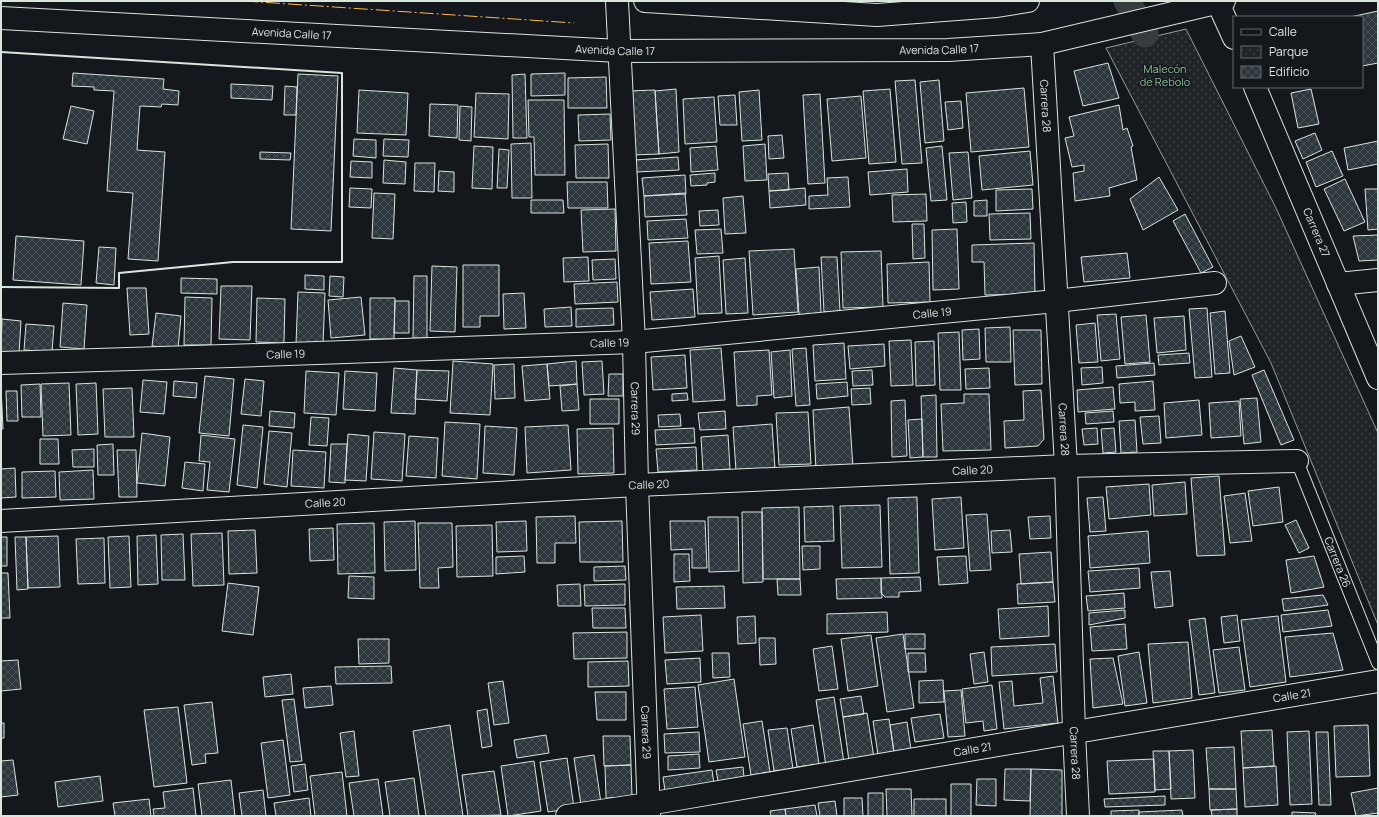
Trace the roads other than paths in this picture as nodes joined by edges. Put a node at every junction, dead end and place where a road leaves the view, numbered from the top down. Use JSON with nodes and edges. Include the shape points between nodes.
{"nodes":[{"id":1,"x":617,"y":1,"type":"edge"},
{"id":2,"x":646,"y":1,"type":"edge"},
{"id":3,"x":1028,"y":1,"type":"edge"},
{"id":4,"x":1221,"y":2,"type":"edge"},
{"id":5,"x":1,"y":18,"type":"edge"},
{"id":6,"x":1233,"y":35,"type":"edge"},
{"id":7,"x":1042,"y":44,"type":"junction"},
{"id":8,"x":619,"y":51,"type":"junction"},
{"id":9,"x":1255,"y":88,"type":"edge"},
{"id":10,"x":1378,"y":280,"type":"edge"},
{"id":11,"x":1215,"y":284,"type":"dead end"},
{"id":12,"x":1338,"y":284,"type":"junction"},
{"id":13,"x":1056,"y":301,"type":"junction"},
{"id":14,"x":634,"y":342,"type":"junction"},
{"id":15,"x":1,"y":363,"type":"edge"},
{"id":16,"x":1378,"y":378,"type":"edge"},
{"id":17,"x":1297,"y":461,"type":"joint"},
{"id":18,"x":1066,"y":466,"type":"junction"},
{"id":19,"x":637,"y":485,"type":"junction"},
{"id":20,"x":1,"y":521,"type":"edge"},
{"id":21,"x":1378,"y":663,"type":"edge"},
{"id":22,"x":1378,"y":681,"type":"edge"},
{"id":23,"x":1074,"y":732,"type":"junction"},
{"id":24,"x":649,"y":810,"type":"edge"},
{"id":25,"x":567,"y":816,"type":"edge"},
{"id":26,"x":1078,"y":816,"type":"edge"}],
"edges":[{"from":1,"to":8,"type":"street","name":"Carrera 29"},
{"from":2,"to":3,"type":"street","via":[[877,14],[997,6]]},
{"from":4,"to":6,"type":"street"},
{"from":4,"to":7,"type":"street","name":"Avenida Calle 17"},
{"from":5,"to":8,"type":"street","name":"Avenida Calle 17"},
{"from":7,"to":8,"type":"street","name":"Avenida Calle 17","via":[[948,50]]},
{"from":7,"to":13,"type":"street","name":"Carrera 28"},
{"from":8,"to":14,"type":"street","name":"Carrera 29"},
{"from":9,"to":12,"type":"street","name":"Carrera 27"},
{"from":10,"to":12,"type":"street"},
{"from":11,"to":13,"type":"street","name":"Calle 19"},
{"from":12,"to":16,"type":"street","name":"Carrera 27"},
{"from":13,"to":14,"type":"street","name":"Calle 19"},
{"from":13,"to":18,"type":"street","name":"Carrera 28"},
{"from":14,"to":15,"type":"street","name":"Calle 19"},
{"from":14,"to":19,"type":"street","name":"Carrera 29"},
{"from":17,"to":18,"type":"street","name":"Calle 20"},
{"from":17,"to":21,"type":"lane","name":"Carrera 26"},
{"from":18,"to":19,"type":"street","name":"Calle 20"},
{"from":18,"to":23,"type":"street","name":"Carrera 28"},
{"from":19,"to":20,"type":"street","name":"Calle 20"},
{"from":19,"to":24,"type":"street","name":"Carrera 29"},
{"from":22,"to":23,"type":"street","name":"Calle 21"},
{"from":23,"to":24,"type":"street","name":"Calle 21"},
{"from":23,"to":26,"type":"street","name":"Carrera 28"},
{"from":24,"to":25,"type":"street","name":"Calle 21"}]}
